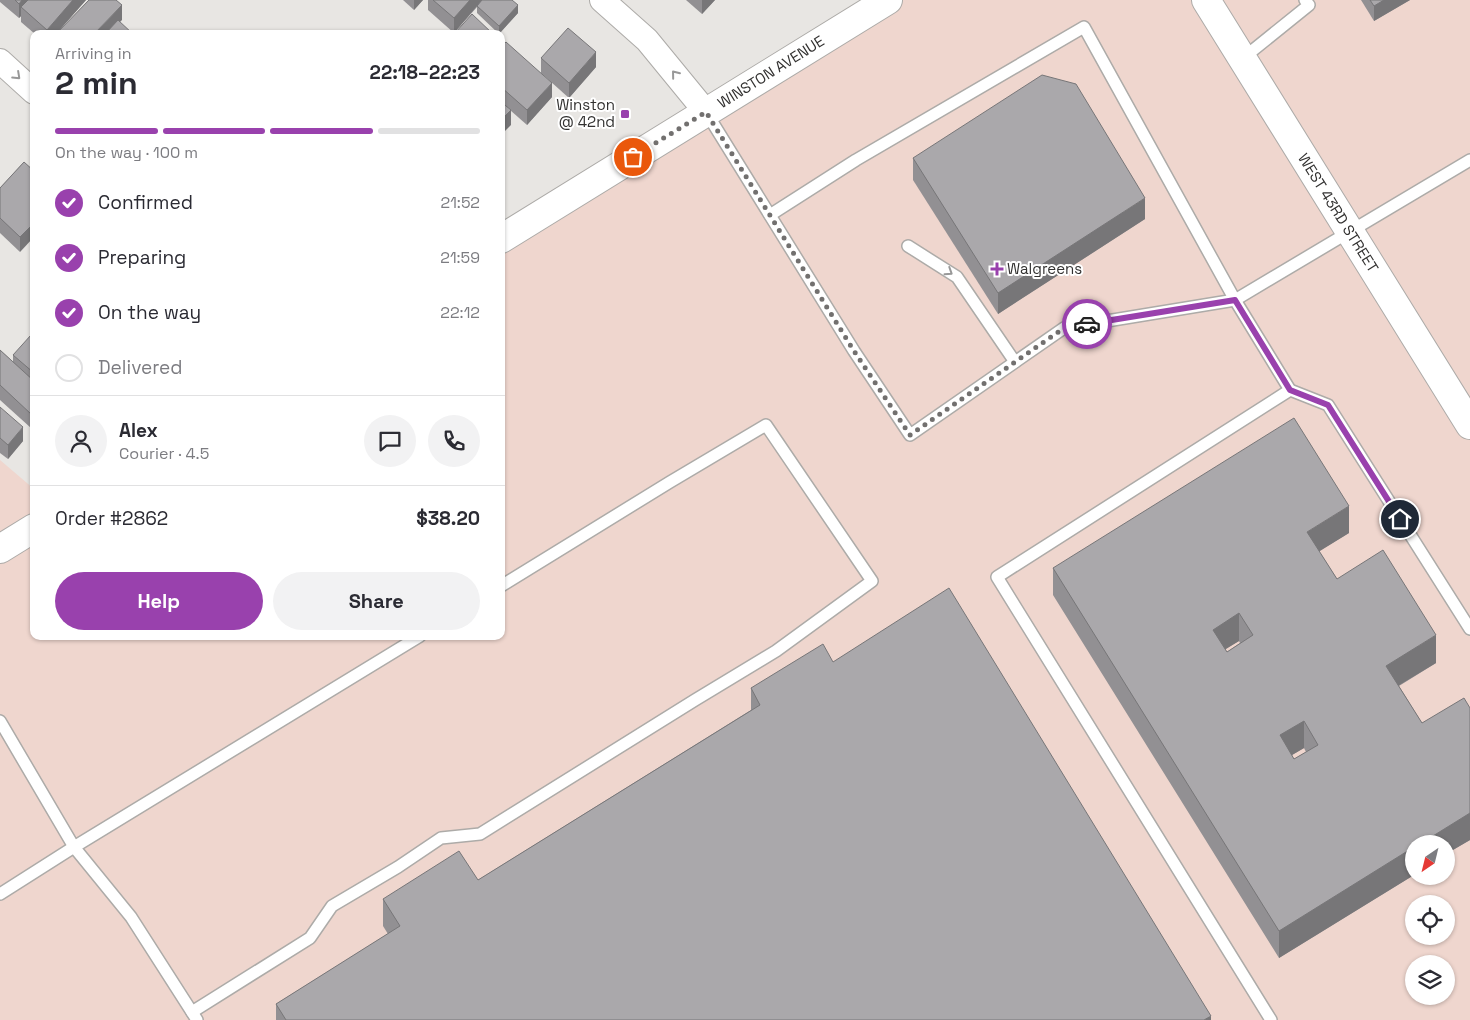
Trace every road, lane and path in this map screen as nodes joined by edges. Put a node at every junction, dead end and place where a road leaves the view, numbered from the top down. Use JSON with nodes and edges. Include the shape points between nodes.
{"nodes":[{"id":1,"x":602,"y":0,"type":"edge"},
{"id":2,"x":888,"y":0,"type":"edge"},
{"id":3,"x":1206,"y":0,"type":"edge"},
{"id":4,"x":1305,"y":0,"type":"edge"},
{"id":5,"x":1242,"y":59,"type":"junction"},
{"id":6,"x":0,"y":61,"type":"edge"},
{"id":7,"x":30,"y":88,"type":"edge"},
{"id":8,"x":706,"y":112,"type":"junction"},
{"id":9,"x":1470,"y":160,"type":"edge"},
{"id":10,"x":770,"y":215,"type":"junction"},
{"id":11,"x":1350,"y":232,"type":"junction"},
{"id":12,"x":505,"y":237,"type":"edge"},
{"id":13,"x":908,"y":246,"type":"dead end"},
{"id":14,"x":1235,"y":300,"type":"junction"},
{"id":15,"x":1014,"y":362,"type":"junction"},
{"id":16,"x":1290,"y":390,"type":"junction"},
{"id":17,"x":1470,"y":425,"type":"edge"},
{"id":18,"x":30,"y":530,"type":"edge"},
{"id":19,"x":0,"y":549,"type":"edge"},
{"id":20,"x":505,"y":584,"type":"edge"},
{"id":21,"x":1470,"y":629,"type":"edge"},
{"id":22,"x":413,"y":640,"type":"edge"},
{"id":23,"x":0,"y":721,"type":"edge"},
{"id":24,"x":74,"y":847,"type":"junction"},
{"id":25,"x":0,"y":894,"type":"edge"},
{"id":26,"x":195,"y":1016,"type":"edge"},
{"id":27,"x":1271,"y":1020,"type":"edge"}],
"edges":[{"from":8,"to":1,"type":"street","one_way":true,"via":[[647,40]]},
{"from":2,"to":8,"type":"street","name":"WINSTON AVENUE"},
{"from":3,"to":5,"type":"street","name":"WEST 43RD STREET"},
{"from":4,"to":5,"type":"lane","via":[[1309,5]]},
{"from":5,"to":11,"type":"street","name":"WEST 43RD STREET"},
{"from":6,"to":7,"type":"street","one_way":true},
{"from":8,"to":10,"type":"lane"},
{"from":8,"to":12,"type":"street","name":"WINSTON AVENUE"},
{"from":9,"to":11,"type":"lane"},
{"from":10,"to":14,"type":"lane","via":[[856,160],[1084,27]]},
{"from":10,"to":15,"type":"lane","via":[[910,435]]},
{"from":11,"to":14,"type":"lane"},
{"from":11,"to":17,"type":"street","name":"WEST 43RD STREET"},
{"from":13,"to":15,"type":"lane","one_way":true,"via":[[957,277]]},
{"from":14,"to":15,"type":"lane","via":[[1064,328]]},
{"from":14,"to":16,"type":"lane"},
{"from":16,"to":21,"type":"lane","via":[[1328,405]]},
{"from":16,"to":27,"type":"lane","via":[[997,577]]},
{"from":18,"to":19,"type":"street"},
{"from":20,"to":26,"type":"lane","via":[[766,425],[872,581],[776,651],[480,834],[441,838],[332,906],[310,938]]},
{"from":22,"to":24,"type":"lane"},
{"from":23,"to":24,"type":"lane"},
{"from":24,"to":25,"type":"lane"},
{"from":24,"to":26,"type":"lane","via":[[130,917]]}]}
